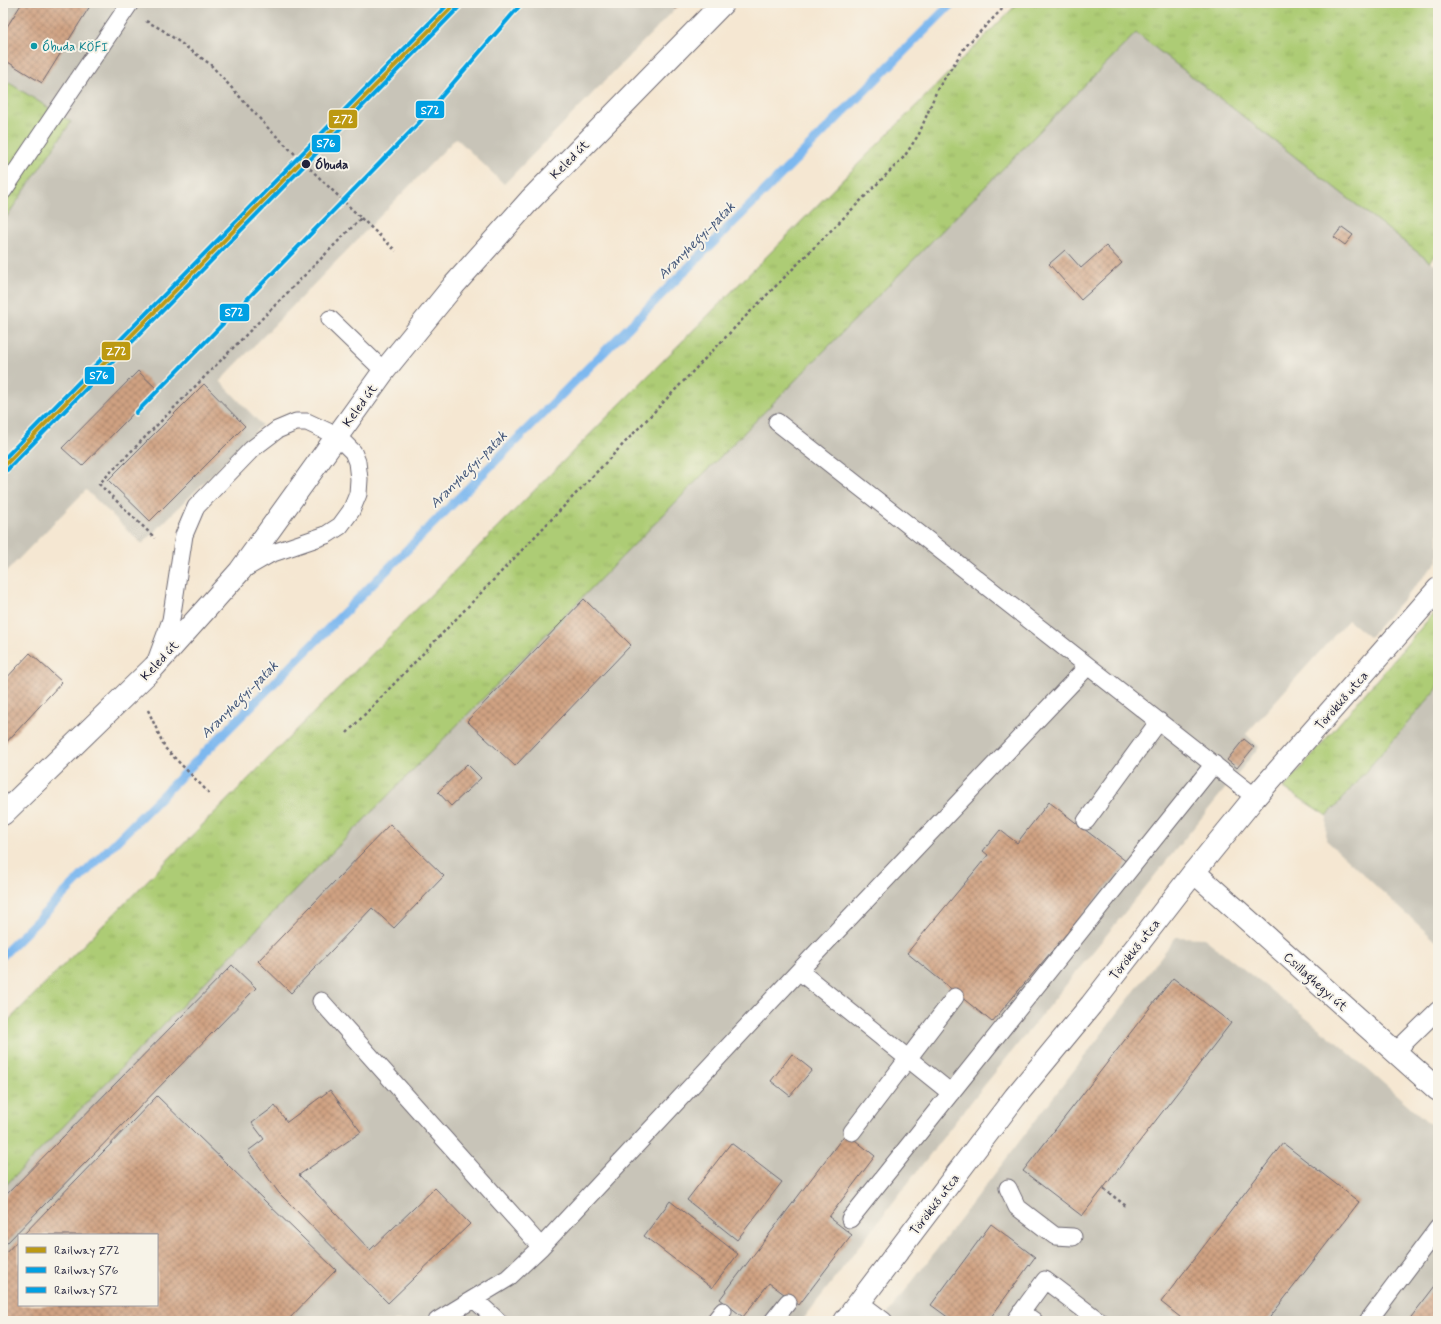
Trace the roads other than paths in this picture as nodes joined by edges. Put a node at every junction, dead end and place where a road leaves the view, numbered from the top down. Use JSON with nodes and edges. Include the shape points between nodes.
{"nodes":[{"id":1,"x":723,"y":3,"type":"edge"},
{"id":2,"x":127,"y":7,"type":"edge"},
{"id":3,"x":3,"y":192,"type":"edge"},
{"id":4,"x":330,"y":319,"type":"dead end"},
{"id":5,"x":384,"y":371,"type":"junction"},
{"id":6,"x":777,"y":422,"type":"dead end"},
{"id":7,"x":336,"y":436,"type":"junction"},
{"id":8,"x":240,"y":571,"type":"junction"},
{"id":9,"x":1438,"y":589,"type":"edge"},
{"id":10,"x":1088,"y":666,"type":"junction"},
{"id":11,"x":154,"y":667,"type":"junction"},
{"id":12,"x":1159,"y":721,"type":"junction"},
{"id":13,"x":1214,"y":764,"type":"junction"},
{"id":14,"x":1255,"y":797,"type":"junction"},
{"id":15,"x":3,"y":814,"type":"edge"},
{"id":16,"x":1086,"y":821,"type":"dead end"},
{"id":17,"x":1194,"y":872,"type":"junction"},
{"id":18,"x":799,"y":971,"type":"junction"},
{"id":19,"x":955,"y":997,"type":"dead end"},
{"id":20,"x":321,"y":1001,"type":"dead end"},
{"id":21,"x":1438,"y":1010,"type":"edge"},
{"id":22,"x":1395,"y":1052,"type":"junction"},
{"id":23,"x":908,"y":1058,"type":"junction"},
{"id":24,"x":1438,"y":1090,"type":"edge"},
{"id":25,"x":951,"y":1093,"type":"junction"},
{"id":26,"x":852,"y":1132,"type":"dead end"},
{"id":27,"x":1008,"y":1188,"type":"dead end"},
{"id":28,"x":850,"y":1219,"type":"dead end"},
{"id":29,"x":1438,"y":1228,"type":"edge"},
{"id":30,"x":1073,"y":1237,"type":"dead end"},
{"id":31,"x":541,"y":1247,"type":"junction"},
{"id":32,"x":474,"y":1299,"type":"junction"},
{"id":33,"x":788,"y":1302,"type":"dead end"},
{"id":34,"x":859,"y":1302,"type":"junction"},
{"id":35,"x":1023,"y":1318,"type":"edge"},
{"id":36,"x":437,"y":1321,"type":"edge"},
{"id":37,"x":498,"y":1321,"type":"edge"},
{"id":38,"x":773,"y":1321,"type":"edge"},
{"id":39,"x":845,"y":1321,"type":"edge"},
{"id":40,"x":884,"y":1321,"type":"edge"},
{"id":41,"x":1099,"y":1321,"type":"edge"},
{"id":42,"x":1368,"y":1321,"type":"edge"}],
"edges":[{"from":1,"to":5,"type":"street","name":"Keled út","via":[[530,200],[454,285]]},
{"from":2,"to":3,"type":"lane"},
{"from":4,"to":5,"type":"lane"},
{"from":5,"to":7,"type":"street","name":"Keled út"},
{"from":6,"to":10,"type":"lane"},
{"from":7,"to":8,"type":"street","name":"Keled út"},
{"from":7,"to":8,"type":"lane","via":[[353,452],[357,462],[358,494],[351,511],[340,526],[326,535],[270,554]]},
{"from":7,"to":11,"type":"lane","via":[[307,422],[296,422],[277,430],[252,449],[196,507],[184,535],[171,620]]},
{"from":8,"to":11,"type":"street","name":"Keled út"},
{"from":9,"to":14,"type":"street","name":"Törökkő utca"},
{"from":10,"to":12,"type":"lane"},
{"from":10,"to":18,"type":"lane"},
{"from":11,"to":15,"type":"street","name":"Keled út"},
{"from":12,"to":13,"type":"lane"},
{"from":12,"to":16,"type":"lane"},
{"from":13,"to":14,"type":"lane"},
{"from":13,"to":25,"type":"lane"},
{"from":14,"to":17,"type":"street","name":"Törökkő utca"},
{"from":17,"to":22,"type":"street","name":"Csillaghegyi út"},
{"from":17,"to":34,"type":"street","name":"Törökkő utca","via":[[1091,1005],[1015,1097]]},
{"from":18,"to":23,"type":"lane"},
{"from":18,"to":31,"type":"lane"},
{"from":19,"to":23,"type":"lane"},
{"from":20,"to":31,"type":"lane"},
{"from":21,"to":22,"type":"lane"},
{"from":22,"to":24,"type":"street","name":"Csillaghegyi út"},
{"from":23,"to":25,"type":"lane"},
{"from":23,"to":26,"type":"lane"},
{"from":25,"to":28,"type":"lane"},
{"from":27,"to":30,"type":"lane","via":[[1017,1207],[1055,1236]]},
{"from":29,"to":42,"type":"lane"},
{"from":31,"to":32,"type":"lane","via":[[508,1278]]},
{"from":32,"to":36,"type":"lane"},
{"from":32,"to":37,"type":"lane"},
{"from":33,"to":38,"type":"lane"},
{"from":34,"to":39,"type":"street","name":"Törökkő utca"},
{"from":34,"to":40,"type":"lane"},
{"from":35,"to":41,"type":"lane","via":[[1045,1280]]}]}
